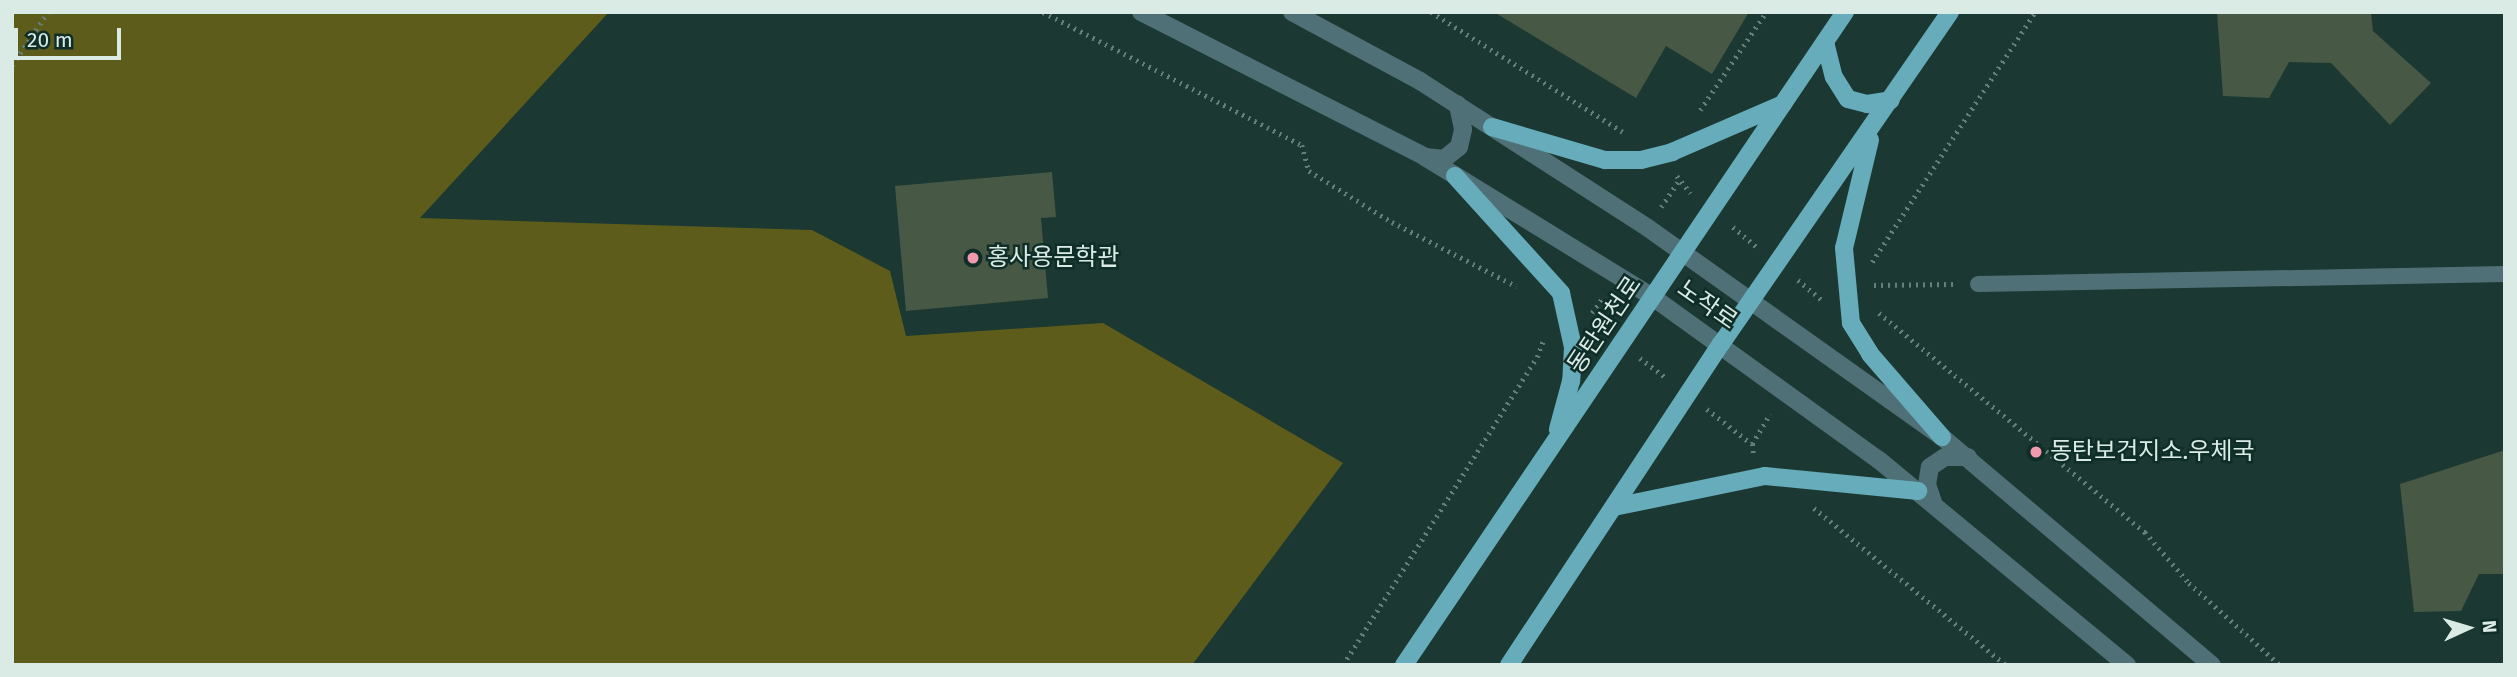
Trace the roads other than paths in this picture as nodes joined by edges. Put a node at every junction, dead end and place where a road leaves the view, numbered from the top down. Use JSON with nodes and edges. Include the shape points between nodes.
{"nodes":[{"id":1,"x":1141,"y":12,"type":"edge"},
{"id":2,"x":1292,"y":12,"type":"edge"},
{"id":3,"x":1846,"y":12,"type":"edge"},
{"id":4,"x":1950,"y":12,"type":"edge"},
{"id":5,"x":1825,"y":42,"type":"junction"},
{"id":6,"x":1891,"y":100,"type":"junction"},
{"id":7,"x":1783,"y":104,"type":"junction"},
{"id":8,"x":1458,"y":106,"type":"junction"},
{"id":9,"x":1492,"y":127,"type":"junction"},
{"id":10,"x":1873,"y":127,"type":"junction"},
{"id":11,"x":1425,"y":158,"type":"junction"},
{"id":12,"x":1455,"y":176,"type":"junction"},
{"id":13,"x":1683,"y":253,"type":"junction"},
{"id":14,"x":2505,"y":274,"type":"edge"},
{"id":15,"x":1978,"y":284,"type":"road end"},
{"id":16,"x":1654,"y":298,"type":"junction"},
{"id":17,"x":1752,"y":302,"type":"junction"},
{"id":18,"x":1721,"y":344,"type":"junction"},
{"id":19,"x":1942,"y":437,"type":"junction"},
{"id":20,"x":1553,"y":445,"type":"junction"},
{"id":21,"x":1968,"y":457,"type":"junction"},
{"id":22,"x":1918,"y":491,"type":"junction"},
{"id":23,"x":1933,"y":502,"type":"junction"},
{"id":24,"x":1614,"y":507,"type":"junction"},
{"id":25,"x":1404,"y":665,"type":"edge"},
{"id":26,"x":1509,"y":665,"type":"edge"},
{"id":27,"x":2127,"y":665,"type":"edge"},
{"id":28,"x":2212,"y":665,"type":"edge"}],
"edges":[{"from":1,"to":11,"type":"street","name":"노작로"},
{"from":2,"to":8,"type":"street","name":"노작로"},
{"from":3,"to":5,"type":"main road","name":"동탄원천로"},
{"from":4,"to":6,"type":"main road"},
{"from":5,"to":6,"type":"main road","via":[[1834,77],[1848,99],[1867,104]]},
{"from":5,"to":7,"type":"main road","name":"동탄원천로"},
{"from":6,"to":10,"type":"main road"},
{"from":7,"to":9,"type":"main road","via":[[1672,152],[1641,160],[1605,160]]},
{"from":7,"to":13,"type":"main road","name":"동탄원천로"},
{"from":8,"to":9,"type":"street","name":"노작로"},
{"from":8,"to":11,"type":"street","via":[[1463,129],[1459,148],[1444,159]]},
{"from":9,"to":13,"type":"street","name":"노작로"},
{"from":10,"to":17,"type":"main road"},
{"from":10,"to":19,"type":"main road","via":[[1844,248],[1851,323],[1870,354]]},
{"from":11,"to":12,"type":"street","name":"노작로"},
{"from":12,"to":16,"type":"street","name":"노작로"},
{"from":12,"to":20,"type":"main road","via":[[1561,293],[1573,347],[1571,381]]},
{"from":13,"to":16,"type":"main road","name":"동탄원천로"},
{"from":13,"to":17,"type":"street","name":"노작로"},
{"from":14,"to":15,"type":"lane"},
{"from":16,"to":18,"type":"street","name":"노작로"},
{"from":16,"to":20,"type":"main road","name":"동탄원천로"},
{"from":17,"to":18,"type":"main road"},
{"from":17,"to":19,"type":"street","name":"노작로"},
{"from":18,"to":22,"type":"street","name":"노작로"},
{"from":18,"to":24,"type":"main road"},
{"from":19,"to":21,"type":"street","name":"노작로"},
{"from":20,"to":25,"type":"main road","name":"동탄원천로"},
{"from":21,"to":23,"type":"street","via":[[1945,457],[1930,467],[1927,485]]},
{"from":21,"to":28,"type":"street","name":"노작로"},
{"from":22,"to":23,"type":"street","name":"노작로"},
{"from":22,"to":24,"type":"main road","via":[[1765,476]]},
{"from":23,"to":27,"type":"street","name":"노작로"},
{"from":24,"to":26,"type":"main road"}]}
